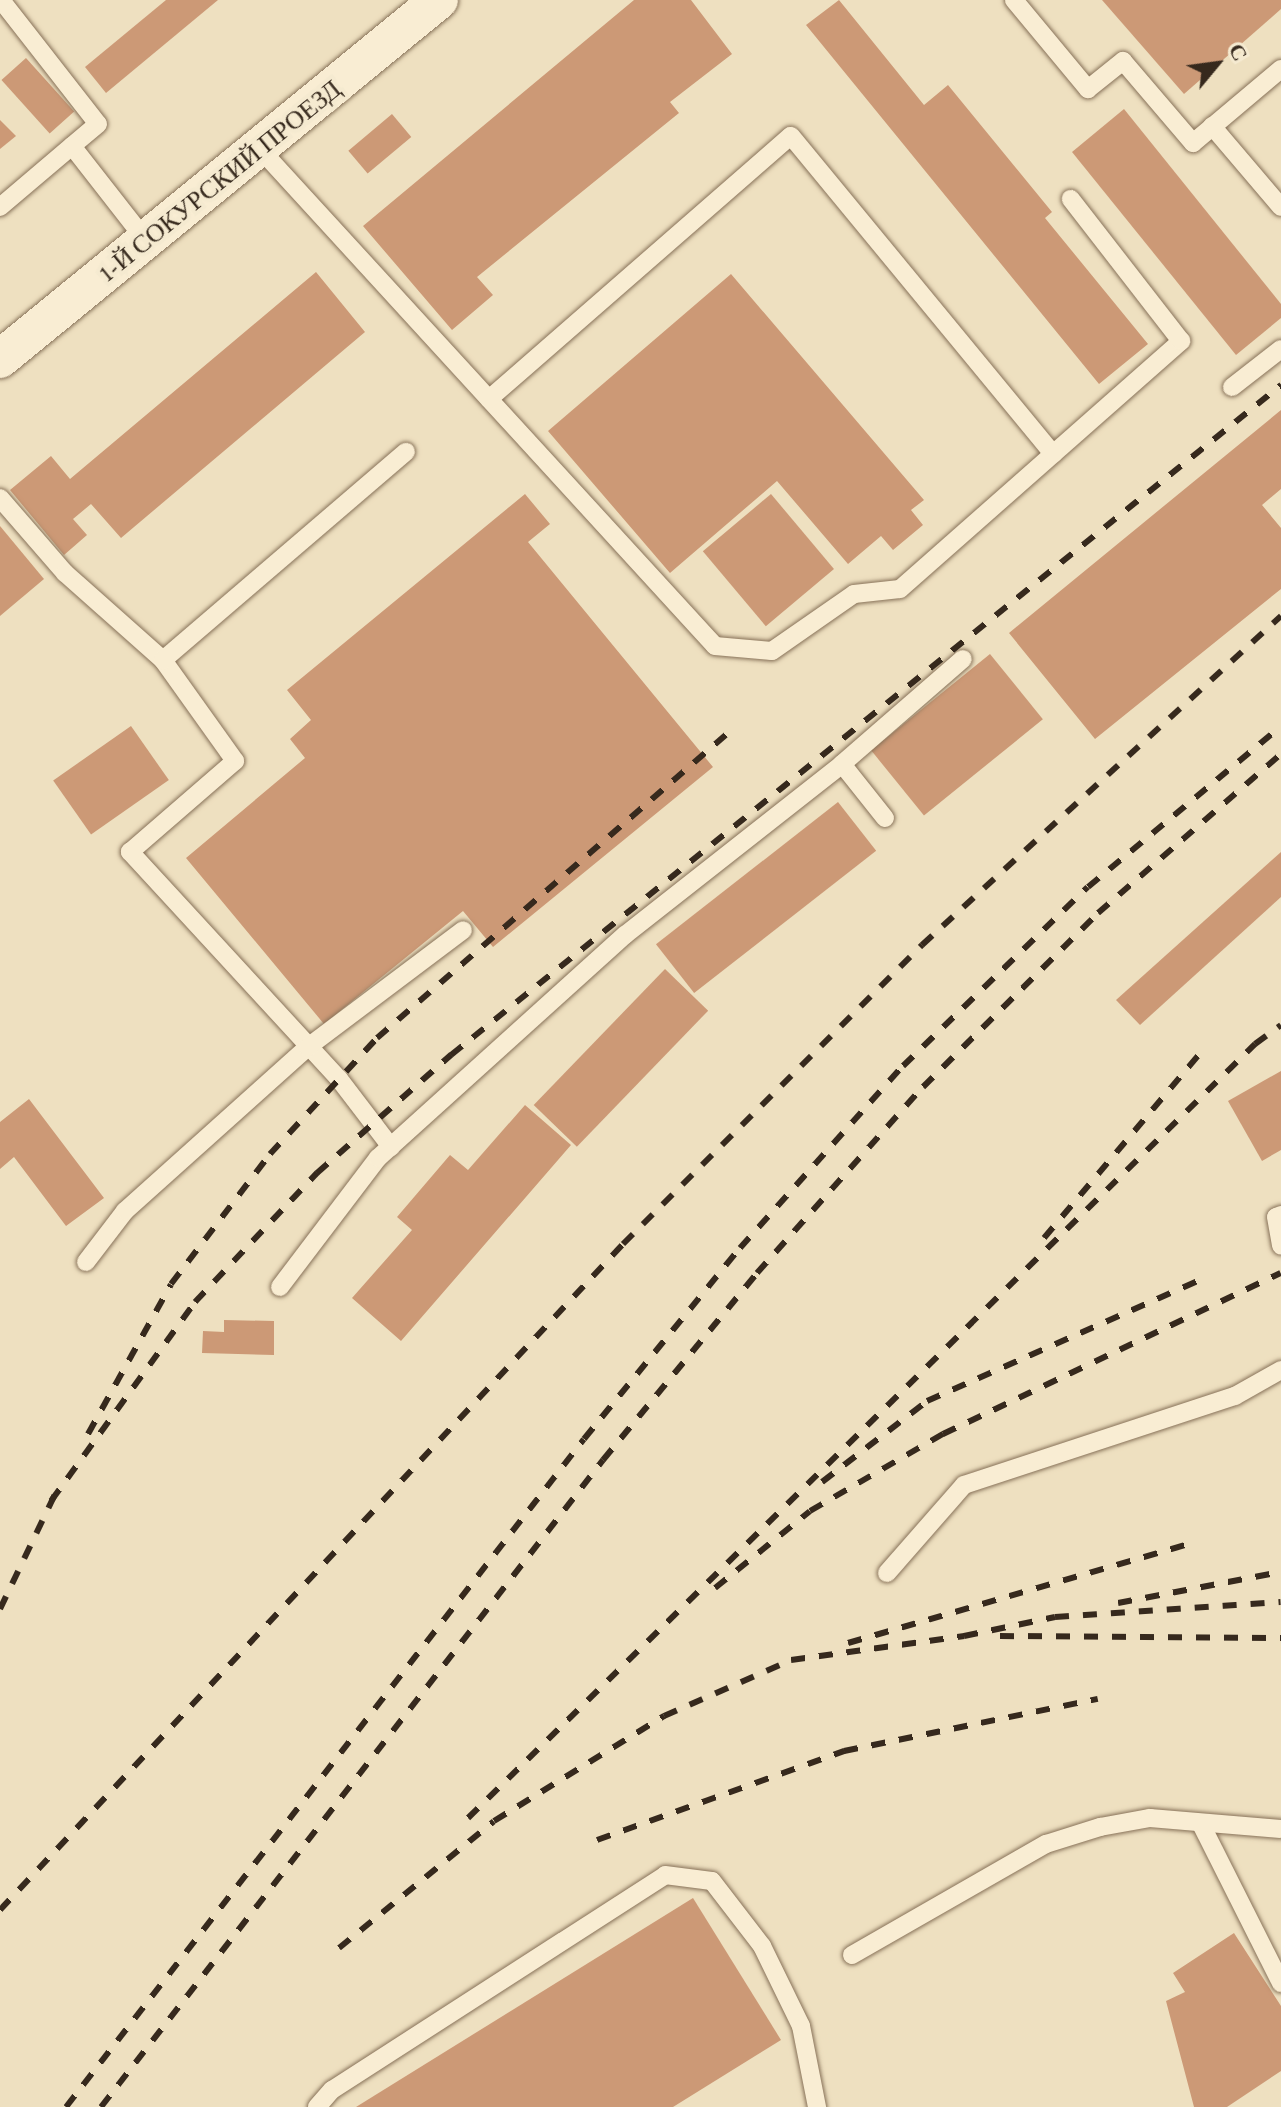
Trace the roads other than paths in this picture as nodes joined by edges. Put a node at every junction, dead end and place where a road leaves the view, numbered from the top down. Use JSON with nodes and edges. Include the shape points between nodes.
{"nodes":[{"id":1,"x":1,"y":0,"type":"edge"},
{"id":2,"x":439,"y":0,"type":"edge"},
{"id":3,"x":1014,"y":0,"type":"edge"},
{"id":4,"x":1281,"y":69,"type":"edge"},
{"id":5,"x":1212,"y":126,"type":"junction"},
{"id":6,"x":72,"y":146,"type":"junction"},
{"id":7,"x":261,"y":150,"type":"junction"},
{"id":8,"x":1071,"y":199,"type":"dead end"},
{"id":9,"x":0,"y":207,"type":"edge"},
{"id":10,"x":1281,"y":207,"type":"edge"},
{"id":11,"x":147,"y":242,"type":"junction"},
{"id":12,"x":1281,"y":349,"type":"edge"},
{"id":13,"x":0,"y":359,"type":"edge"},
{"id":14,"x":1232,"y":387,"type":"dead end"},
{"id":15,"x":489,"y":399,"type":"junction"},
{"id":16,"x":406,"y":452,"type":"dead end"},
{"id":17,"x":1053,"y":454,"type":"junction"},
{"id":18,"x":0,"y":498,"type":"edge"},
{"id":19,"x":963,"y":659,"type":"dead end"},
{"id":20,"x":163,"y":660,"type":"junction"},
{"id":21,"x":842,"y":764,"type":"junction"},
{"id":22,"x":885,"y":818,"type":"dead end"},
{"id":23,"x":463,"y":930,"type":"dead end"},
{"id":24,"x":308,"y":1047,"type":"junction"},
{"id":25,"x":391,"y":1147,"type":"junction"},
{"id":26,"x":1281,"y":1215,"type":"edge"},
{"id":27,"x":1281,"y":1246,"type":"edge"},
{"id":28,"x":86,"y":1262,"type":"dead end"},
{"id":29,"x":280,"y":1287,"type":"dead end"},
{"id":30,"x":1281,"y":1370,"type":"edge"},
{"id":31,"x":887,"y":1573,"type":"dead end"},
{"id":32,"x":1202,"y":1826,"type":"junction"},
{"id":33,"x":1281,"y":1829,"type":"edge"},
{"id":34,"x":852,"y":1955,"type":"dead end"},
{"id":35,"x":1281,"y":1983,"type":"edge"},
{"id":36,"x":317,"y":2107,"type":"edge"},
{"id":37,"x":817,"y":2107,"type":"edge"}],
"edges":[{"from":1,"to":6,"type":"lane","via":[[98,124]]},
{"from":2,"to":7,"type":"street","name":"1-Й СОКУРСКИЙ ПРОЕЗД"},
{"from":3,"to":5,"type":"lane","via":[[1088,89],[1123,61],[1193,143]]},
{"from":4,"to":5,"type":"lane"},
{"from":5,"to":10,"type":"lane"},
{"from":6,"to":9,"type":"lane"},
{"from":6,"to":11,"type":"lane"},
{"from":7,"to":11,"type":"street","name":"1-Й СОКУРСКИЙ ПРОЕЗД"},
{"from":7,"to":15,"type":"lane"},
{"from":8,"to":17,"type":"lane","via":[[1181,341]]},
{"from":11,"to":13,"type":"street","name":"1-Й СОКУРСКИЙ ПРОЕЗД"},
{"from":12,"to":14,"type":"lane"},
{"from":15,"to":17,"type":"lane","via":[[715,646],[772,651],[854,594],[900,589]]},
{"from":15,"to":17,"type":"lane","via":[[791,136]]},
{"from":16,"to":20,"type":"lane"},
{"from":18,"to":20,"type":"lane","via":[[65,573]]},
{"from":19,"to":21,"type":"lane"},
{"from":20,"to":24,"type":"lane","via":[[235,761],[130,852]]},
{"from":21,"to":22,"type":"lane"},
{"from":21,"to":25,"type":"lane","via":[[625,935]]},
{"from":23,"to":24,"type":"lane"},
{"from":24,"to":25,"type":"lane","via":[[376,1121]]},
{"from":24,"to":28,"type":"lane","via":[[125,1211]]},
{"from":25,"to":29,"type":"lane"},
{"from":26,"to":27,"type":"lane","via":[[1276,1217]]},
{"from":30,"to":31,"type":"lane","via":[[1235,1396],[964,1485]]},
{"from":32,"to":33,"type":"lane"},
{"from":32,"to":34,"type":"lane","via":[[1150,1818],[1046,1844]]},
{"from":32,"to":35,"type":"lane"},
{"from":36,"to":37,"type":"lane","via":[[332,2090],[665,1875],[712,1881],[762,1946],[801,2026]]}]}
